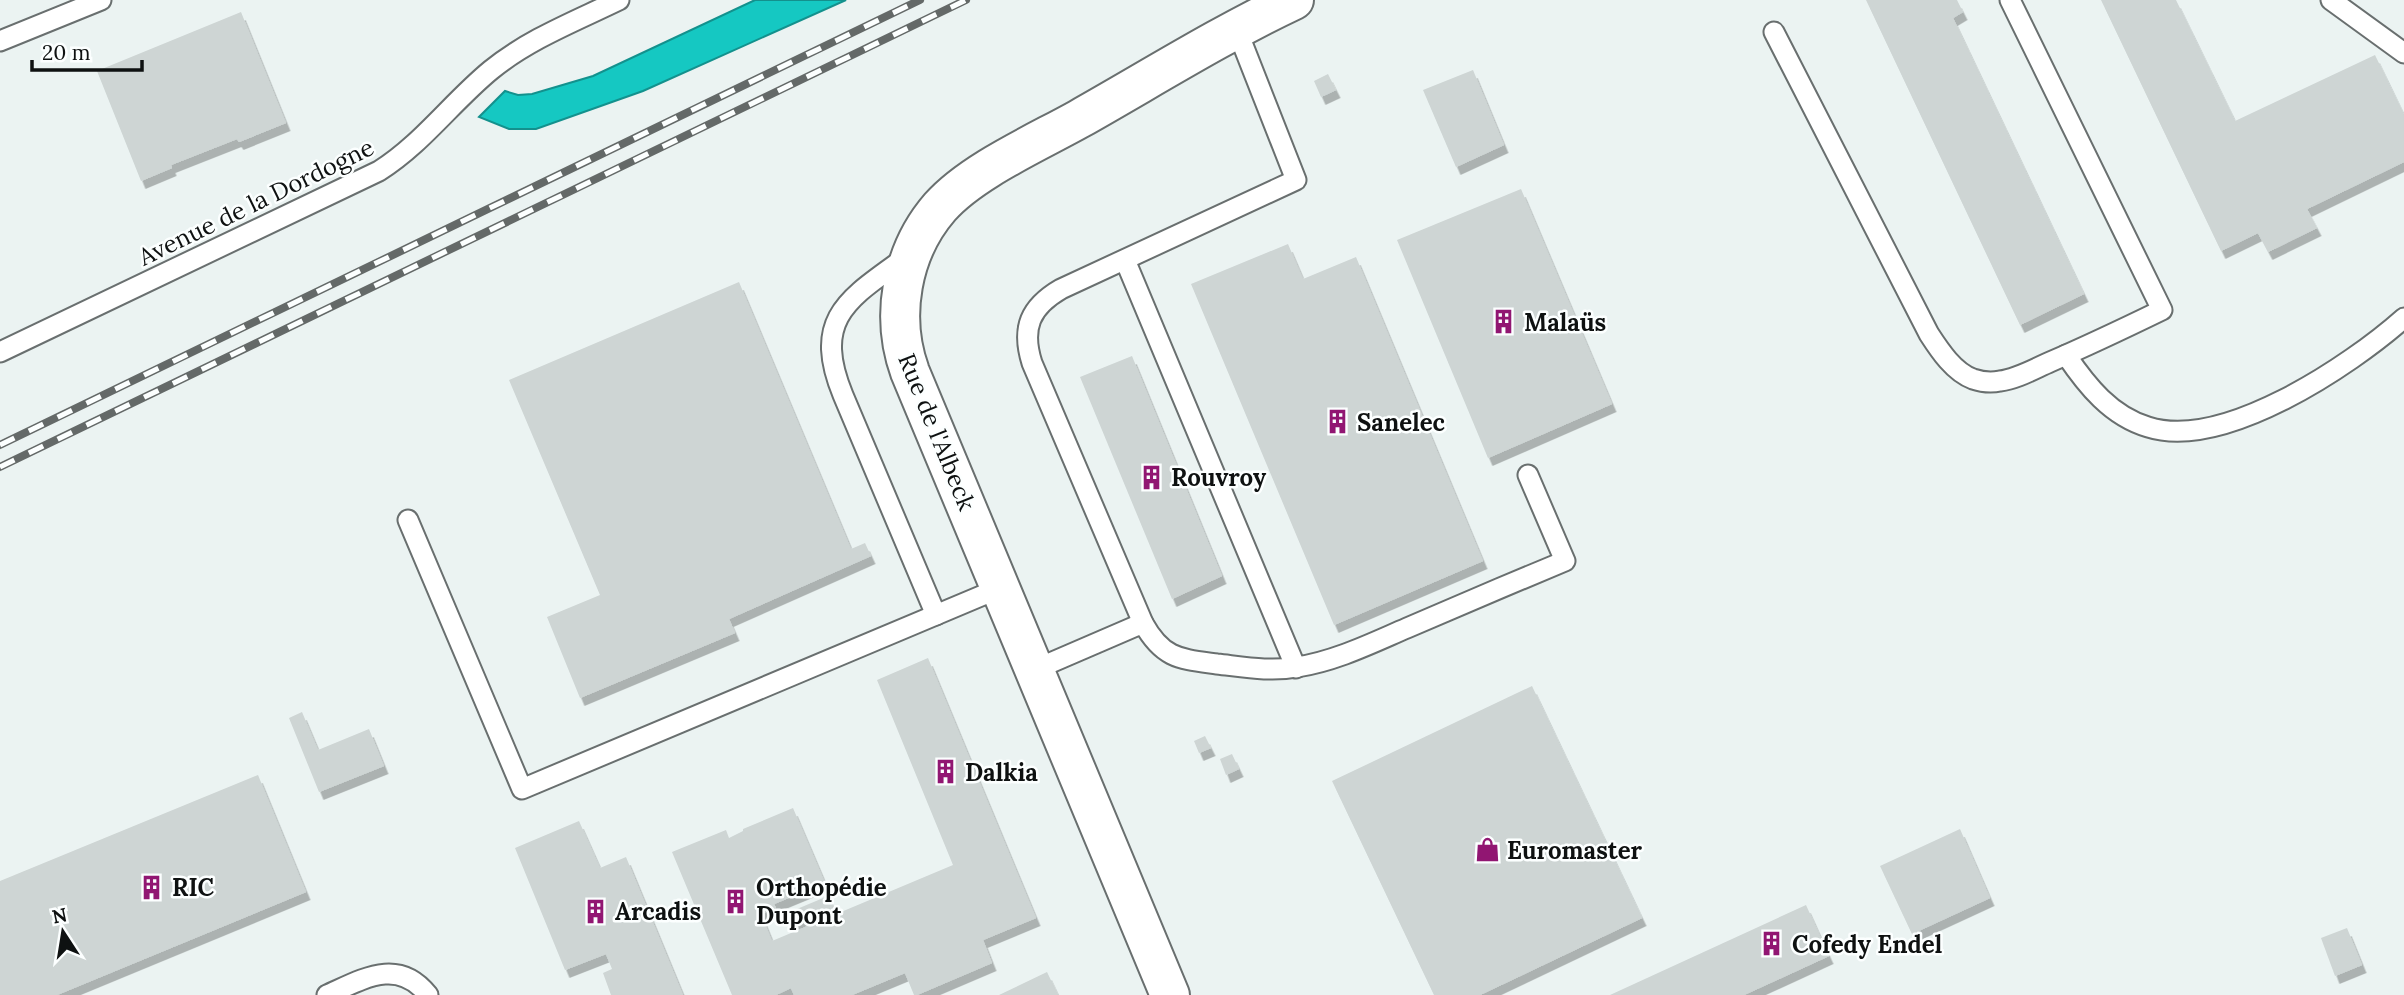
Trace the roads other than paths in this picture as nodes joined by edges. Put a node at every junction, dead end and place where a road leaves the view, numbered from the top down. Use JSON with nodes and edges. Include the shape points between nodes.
{"nodes":[{"id":1,"x":102,"y":0,"type":"edge"},
{"id":2,"x":619,"y":0,"type":"edge"},
{"id":3,"x":1294,"y":0,"type":"edge"},
{"id":4,"x":2010,"y":0,"type":"edge"},
{"id":5,"x":2331,"y":0,"type":"edge"},
{"id":6,"x":1237,"y":30,"type":"junction"},
{"id":7,"x":1774,"y":32,"type":"dead end"},
{"id":8,"x":0,"y":41,"type":"edge"},
{"id":9,"x":2404,"y":53,"type":"edge"},
{"id":10,"x":914,"y":252,"type":"junction"},
{"id":11,"x":1125,"y":260,"type":"junction"},
{"id":12,"x":2404,"y":318,"type":"edge"},
{"id":13,"x":0,"y":352,"type":"edge"},
{"id":14,"x":2066,"y":355,"type":"junction"},
{"id":15,"x":1528,"y":475,"type":"dead end"},
{"id":16,"x":408,"y":520,"type":"dead end"},
{"id":17,"x":1000,"y":588,"type":"junction"},
{"id":18,"x":936,"y":615,"type":"junction"},
{"id":19,"x":1143,"y":623,"type":"junction"},
{"id":20,"x":1296,"y":668,"type":"junction"},
{"id":21,"x":1034,"y":670,"type":"junction"},
{"id":22,"x":327,"y":995,"type":"edge"},
{"id":23,"x":428,"y":995,"type":"edge"},
{"id":24,"x":1170,"y":995,"type":"edge"}],
"edges":[{"from":1,"to":8,"type":"lane"},
{"from":2,"to":13,"type":"lane","name":"Avenue de la Dordogne","via":[[504,60],[407,151],[379,171]]},
{"from":3,"to":6,"type":"street","name":"Rue de l'Albeck"},
{"from":4,"to":14,"type":"lane","via":[[2162,310]]},
{"from":5,"to":9,"type":"lane"},
{"from":6,"to":10,"type":"street","name":"Rue de l'Albeck","via":[[968,183],[939,208]]},
{"from":6,"to":11,"type":"lane","via":[[1296,180]]},
{"from":7,"to":14,"type":"lane","via":[[1929,334],[1950,362],[1971,379],[2000,382]]},
{"from":10,"to":17,"type":"street","name":"Rue de l'Albeck","via":[[900,305],[905,358]]},
{"from":10,"to":18,"type":"lane","via":[[845,306],[831,344],[836,379]]},
{"from":11,"to":19,"type":"lane","via":[[1048,297],[1031,318],[1027,339],[1032,363]]},
{"from":11,"to":20,"type":"lane"},
{"from":12,"to":14,"type":"lane","via":[[2314,384],[2253,413],[2186,432],[2147,427],[2126,417],[2095,393]]},
{"from":15,"to":20,"type":"lane","via":[[1565,561],[1356,649]]},
{"from":16,"to":18,"type":"lane","via":[[522,789]]},
{"from":17,"to":18,"type":"lane"},
{"from":17,"to":21,"type":"street","name":"Rue de l'Albeck"},
{"from":19,"to":20,"type":"lane","via":[[1171,656],[1274,670]]},
{"from":19,"to":21,"type":"lane"},
{"from":21,"to":24,"type":"street","name":"Rue de l'Albeck"},
{"from":22,"to":23,"type":"lane","via":[[385,973],[409,978]]}]}
